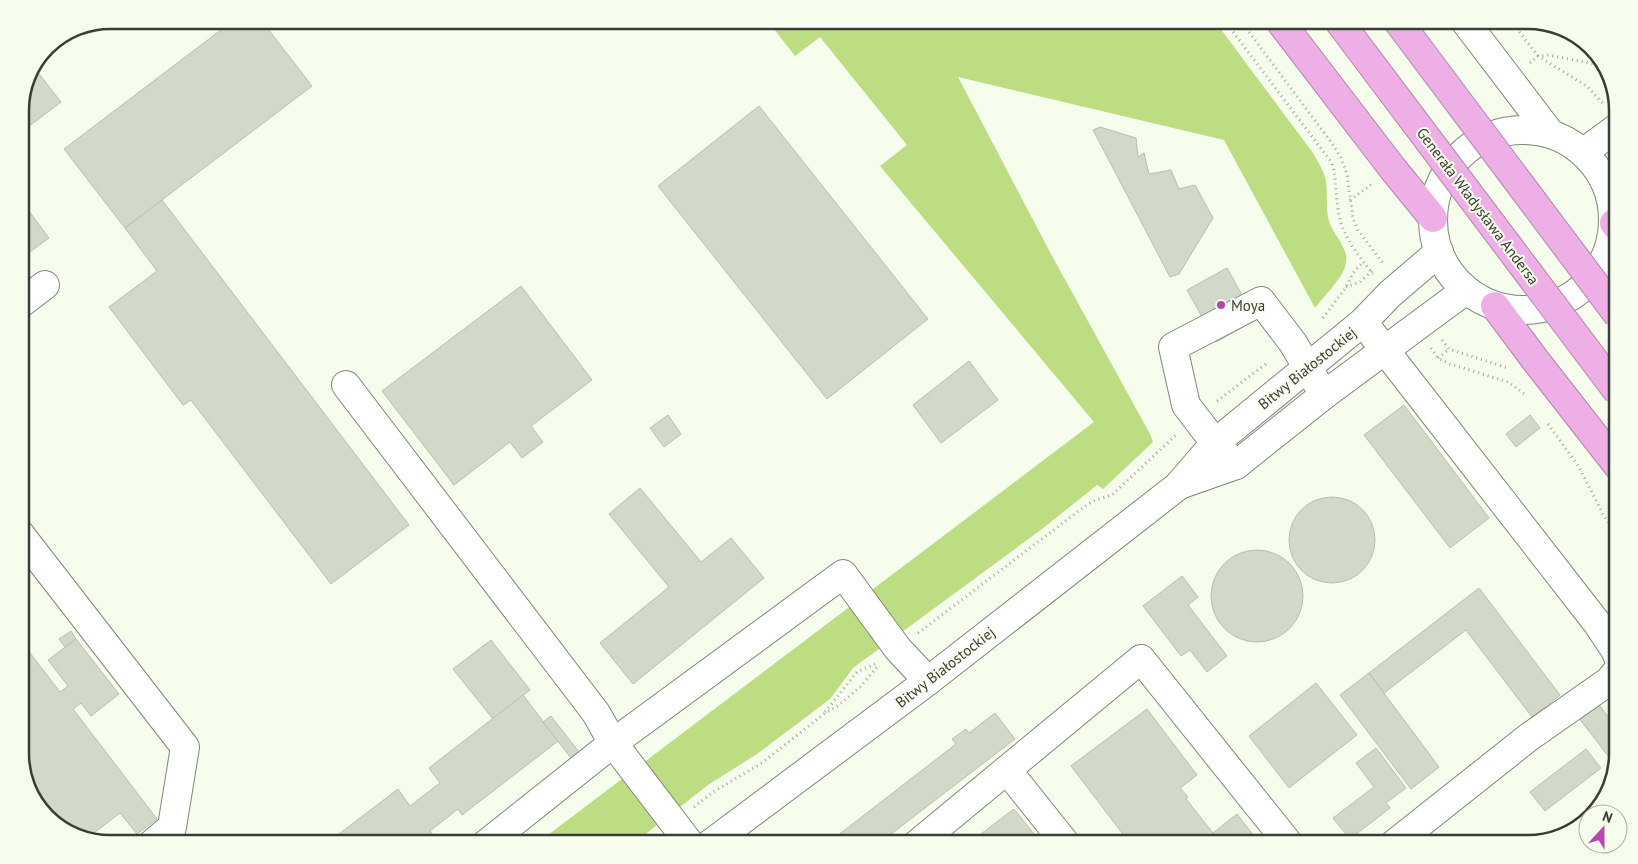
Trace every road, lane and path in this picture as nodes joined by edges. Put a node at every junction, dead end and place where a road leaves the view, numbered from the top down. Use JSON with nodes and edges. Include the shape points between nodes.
{"nodes":[{"id":1,"x":1231,"y":29,"type":"edge"},
{"id":2,"x":1247,"y":29,"type":"edge"},
{"id":3,"x":1286,"y":29,"type":"edge"},
{"id":4,"x":1345,"y":29,"type":"edge"},
{"id":5,"x":1404,"y":29,"type":"edge"},
{"id":6,"x":1471,"y":29,"type":"edge"},
{"id":7,"x":1517,"y":29,"type":"edge"},
{"id":8,"x":1538,"y":56,"type":"junction"},
{"id":9,"x":1595,"y":64,"type":"edge"},
{"id":10,"x":1609,"y":112,"type":"edge"},
{"id":11,"x":1609,"y":120,"type":"edge"},
{"id":12,"x":1550,"y":133,"type":"junction"},
{"id":13,"x":1584,"y":152,"type":"junction"},
{"id":14,"x":1609,"y":178,"type":"edge"},
{"id":15,"x":1433,"y":218,"type":"junction"},
{"id":16,"x":1609,"y":249,"type":"edge"},
{"id":17,"x":1439,"y":252,"type":"junction"},
{"id":18,"x":1363,"y":262,"type":"junction"},
{"id":19,"x":1371,"y":272,"type":"junction"},
{"id":20,"x":45,"y":285,"type":"dead end"},
{"id":21,"x":1346,"y":287,"type":"junction"},
{"id":22,"x":1466,"y":290,"type":"junction"},
{"id":23,"x":1390,"y":294,"type":"junction"},
{"id":24,"x":29,"y":297,"type":"edge"},
{"id":25,"x":1609,"y":303,"type":"edge"},
{"id":26,"x":1495,"y":306,"type":"junction"},
{"id":27,"x":1363,"y":322,"type":"junction"},
{"id":28,"x":1416,"y":329,"type":"junction"},
{"id":29,"x":1293,"y":343,"type":"junction"},
{"id":30,"x":1449,"y":349,"type":"dead end"},
{"id":31,"x":1384,"y":350,"type":"junction"},
{"id":32,"x":1438,"y":358,"type":"junction"},
{"id":33,"x":1309,"y":368,"type":"junction"},
{"id":34,"x":1609,"y":380,"type":"edge"},
{"id":35,"x":346,"y":386,"type":"dead end"},
{"id":36,"x":1324,"y":395,"type":"junction"},
{"id":37,"x":1528,"y":396,"type":"dead end"},
{"id":38,"x":1195,"y":417,"type":"junction"},
{"id":39,"x":1545,"y":420,"type":"dead end"},
{"id":40,"x":1215,"y":443,"type":"junction"},
{"id":41,"x":1609,"y":455,"type":"edge"},
{"id":42,"x":1236,"y":465,"type":"junction"},
{"id":43,"x":1178,"y":486,"type":"junction"},
{"id":44,"x":1609,"y":523,"type":"edge"},
{"id":45,"x":29,"y":546,"type":"edge"},
{"id":46,"x":1609,"y":641,"type":"edge"},
{"id":47,"x":890,"y":655,"type":"junction"},
{"id":48,"x":928,"y":681,"type":"junction"},
{"id":49,"x":1609,"y":681,"type":"edge"},
{"id":50,"x":824,"y":714,"type":"junction"},
{"id":51,"x":613,"y":743,"type":"junction"},
{"id":52,"x":1007,"y":770,"type":"junction"},
{"id":53,"x":681,"y":834,"type":"edge"},
{"id":54,"x":163,"y":835,"type":"edge"},
{"id":55,"x":497,"y":835,"type":"edge"},
{"id":56,"x":722,"y":835,"type":"edge"},
{"id":57,"x":928,"y":835,"type":"edge"},
{"id":58,"x":1059,"y":835,"type":"edge"},
{"id":59,"x":1282,"y":835,"type":"edge"},
{"id":60,"x":1405,"y":835,"type":"edge"}],
"edges":[{"from":1,"to":18,"type":"path","via":[[1332,162],[1340,223]]},
{"from":2,"to":19,"type":"path","via":[[1341,158],[1347,174],[1353,218],[1382,263]]},
{"from":3,"to":15,"type":"highway"},
{"from":4,"to":34,"type":"highway","name":"Generała Władysława Andersa","bridge":true},
{"from":5,"to":25,"type":"highway","bridge":true},
{"from":6,"to":12,"type":"street"},
{"from":7,"to":8,"type":"path"},
{"from":8,"to":9,"type":"path","via":[[1550,55]]},
{"from":8,"to":10,"type":"path","via":[[1588,87]]},
{"from":11,"to":13,"type":"street"},
{"from":12,"to":13,"type":"street"},
{"from":12,"to":15,"type":"street","via":[[1508,131],[1488,136],[1470,147],[1455,160],[1443,178]]},
{"from":13,"to":14,"type":"street"},
{"from":15,"to":17,"type":"street"},
{"from":16,"to":26,"type":"street","via":[[1599,269],[1584,287],[1565,300],[1542,308],[1519,310]]},
{"from":17,"to":22,"type":"street","via":[[1450,273]]},
{"from":17,"to":23,"type":"street","name":"Bitwy Białostockiej"},
{"from":18,"to":19,"type":"path"},
{"from":18,"to":21,"type":"path"},
{"from":19,"to":21,"type":"path","via":[[1360,282]]},
{"from":19,"to":23,"type":"path"},
{"from":20,"to":24,"type":"street"},
{"from":21,"to":29,"type":"path","via":[[1316,326]]},
{"from":22,"to":26,"type":"street"},
{"from":22,"to":28,"type":"street","name":"Bitwy Białostockiej"},
{"from":23,"to":27,"type":"street","name":"Bitwy Białostockiej"},
{"from":26,"to":41,"type":"highway"},
{"from":27,"to":31,"type":"street"},
{"from":27,"to":33,"type":"street","name":"Bitwy Białostockiej"},
{"from":28,"to":31,"type":"street","name":"Bitwy Białostockiej"},
{"from":28,"to":32,"type":"path"},
{"from":29,"to":33,"type":"street"},
{"from":29,"to":38,"type":"path"},
{"from":29,"to":38,"type":"street","via":[[1261,301],[1173,347],[1186,405]]},
{"from":30,"to":32,"type":"path"},
{"from":31,"to":36,"type":"street","name":"Bitwy Białostockiej"},
{"from":31,"to":46,"type":"street"},
{"from":32,"to":37,"type":"path","via":[[1508,382]]},
{"from":33,"to":36,"type":"street"},
{"from":33,"to":40,"type":"street","name":"Bitwy Białostockiej"},
{"from":35,"to":51,"type":"street","via":[[596,713]]},
{"from":36,"to":42,"type":"street","name":"Bitwy Białostockiej"},
{"from":38,"to":40,"type":"street"},
{"from":38,"to":47,"type":"path","via":[[1112,495],[1093,501],[1080,510]]},
{"from":39,"to":44,"type":"path","via":[[1579,467]]},
{"from":40,"to":42,"type":"street"},
{"from":40,"to":43,"type":"street","name":"Bitwy Białostockiej"},
{"from":42,"to":43,"type":"street","name":"Bitwy Białostockiej"},
{"from":43,"to":48,"type":"street","name":"Bitwy Białostockiej"},
{"from":45,"to":54,"type":"street","via":[[185,747],[172,827]]},
{"from":47,"to":48,"type":"street"},
{"from":47,"to":50,"type":"path","via":[[860,688]]},
{"from":47,"to":50,"type":"path","via":[[857,672]]},
{"from":47,"to":51,"type":"street","via":[[843,574]]},
{"from":48,"to":56,"type":"street","name":"Bitwy Białostockiej"},
{"from":49,"to":60,"type":"street","via":[[1529,737]]},
{"from":50,"to":53,"type":"path","via":[[762,763],[713,792]]},
{"from":51,"to":53,"type":"street"},
{"from":51,"to":55,"type":"street"},
{"from":52,"to":57,"type":"street"},
{"from":52,"to":58,"type":"street"},
{"from":52,"to":59,"type":"street","via":[[1141,659]]}]}
